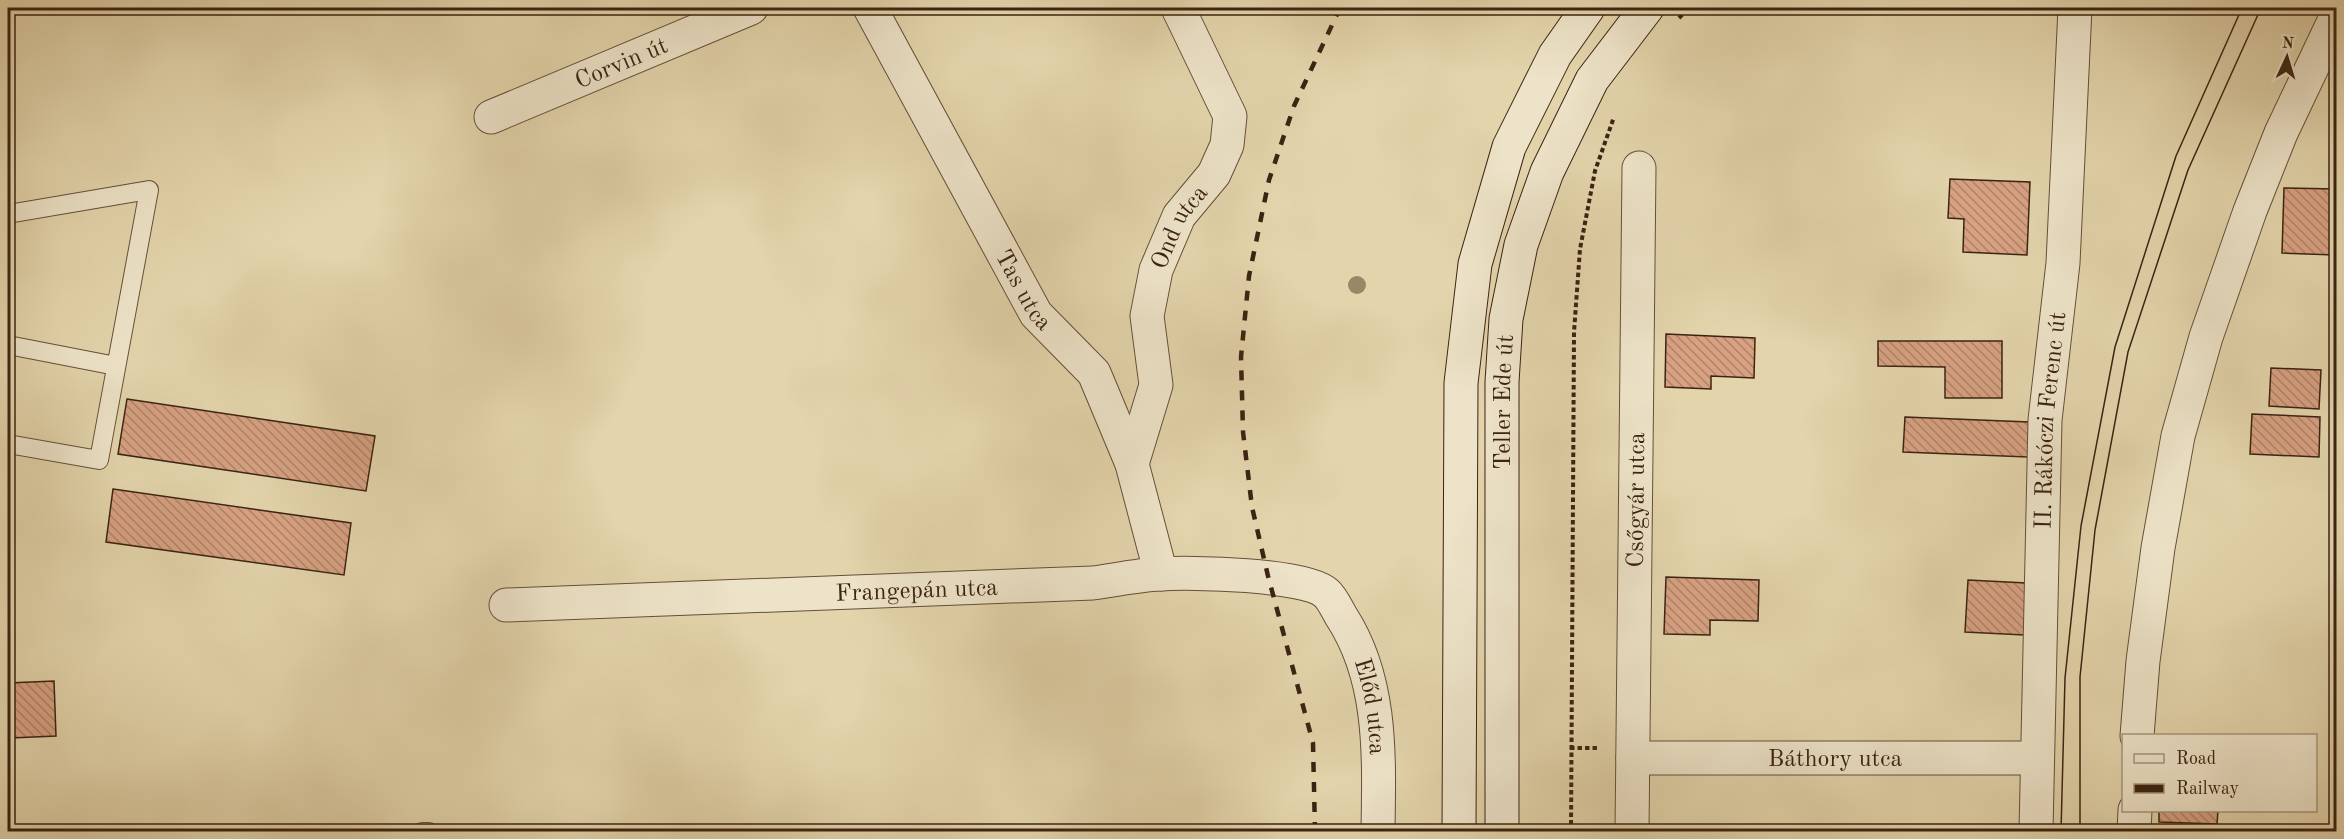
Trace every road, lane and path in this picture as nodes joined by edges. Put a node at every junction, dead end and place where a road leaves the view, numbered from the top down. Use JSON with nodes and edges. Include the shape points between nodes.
{"nodes":[{"id":1,"x":751,"y":8,"type":"edge"},
{"id":2,"x":870,"y":8,"type":"edge"},
{"id":3,"x":1178,"y":8,"type":"edge"},
{"id":4,"x":1588,"y":8,"type":"edge"},
{"id":5,"x":1689,"y":8,"type":"edge"},
{"id":6,"x":2075,"y":8,"type":"edge"},
{"id":7,"x":1661,"y":16,"type":"edge"},
{"id":8,"x":2337,"y":17,"type":"edge"},
{"id":9,"x":1618,"y":108,"type":"dead end"},
{"id":10,"x":491,"y":117,"type":"dead end"},
{"id":11,"x":1639,"y":168,"type":"dead end"},
{"id":12,"x":8,"y":214,"type":"edge"},
{"id":13,"x":8,"y":345,"type":"edge"},
{"id":14,"x":116,"y":366,"type":"junction"},
{"id":15,"x":8,"y":444,"type":"edge"},
{"id":16,"x":1132,"y":464,"type":"junction"},
{"id":17,"x":1161,"y":574,"type":"junction"},
{"id":18,"x":1326,"y":592,"type":"joint"},
{"id":19,"x":506,"y":605,"type":"dead end"},
{"id":20,"x":2138,"y":734,"type":"edge"},
{"id":21,"x":1633,"y":758,"type":"junction"},
{"id":22,"x":2037,"y":758,"type":"junction"},
{"id":23,"x":2135,"y":812,"type":"edge"},
{"id":24,"x":422,"y":831,"type":"edge"},
{"id":25,"x":429,"y":831,"type":"edge"},
{"id":26,"x":1378,"y":831,"type":"edge"},
{"id":27,"x":1460,"y":831,"type":"edge"},
{"id":28,"x":1502,"y":831,"type":"edge"},
{"id":29,"x":1571,"y":831,"type":"edge"},
{"id":30,"x":1632,"y":831,"type":"edge"},
{"id":31,"x":2036,"y":831,"type":"edge"},
{"id":32,"x":2134,"y":831,"type":"edge"}],
"edges":[{"from":1,"to":10,"type":"street","name":"Corvin út"},
{"from":2,"to":16,"type":"street","name":"Tas utca","via":[[1036,315],[1094,373]]},
{"from":3,"to":16,"type":"street","name":"Ond utca","via":[[1230,116],[1227,145],[1214,174],[1179,216],[1156,270],[1148,316],[1156,385]]},
{"from":4,"to":27,"type":"street","name":"Teller Ede út","via":[[1555,55],[1509,147],[1475,264],[1461,383]]},
{"from":5,"to":7,"type":"path"},
{"from":6,"to":22,"type":"street","name":"II. Rákóczi Ferenc út","via":[[2062,263],[2045,420]]},
{"from":7,"to":28,"type":"street","name":"Teller Ede út","via":[[1592,80],[1547,172],[1521,245],[1506,319],[1502,382]]},
{"from":8,"to":20,"type":"street","via":[[2281,133],[2250,211],[2184,414],[2158,548]]},
{"from":9,"to":29,"type":"path","via":[[1595,171],[1580,249],[1575,321]]},
{"from":11,"to":21,"type":"street","name":"Csőgyár utca"},
{"from":12,"to":14,"type":"lane","via":[[149,190]]},
{"from":13,"to":14,"type":"lane"},
{"from":14,"to":15,"type":"lane","via":[[99,460]]},
{"from":16,"to":17,"type":"street","name":"Tas utca"},
{"from":17,"to":18,"type":"street","name":"Frangepán utca","via":[[1268,576]]},
{"from":17,"to":19,"type":"street","name":"Frangepán utca","via":[[1093,583]]},
{"from":18,"to":26,"type":"street","name":"Előd utca","via":[[1355,637],[1371,686],[1379,746]]},
{"from":21,"to":22,"type":"street","name":"Báthory utca"},
{"from":21,"to":30,"type":"street","name":"Csőgyár utca"},
{"from":22,"to":31,"type":"street","name":"II. Rákóczi Ferenc út"},
{"from":23,"to":32,"type":"street"},
{"from":24,"to":25,"type":"lane"}]}
